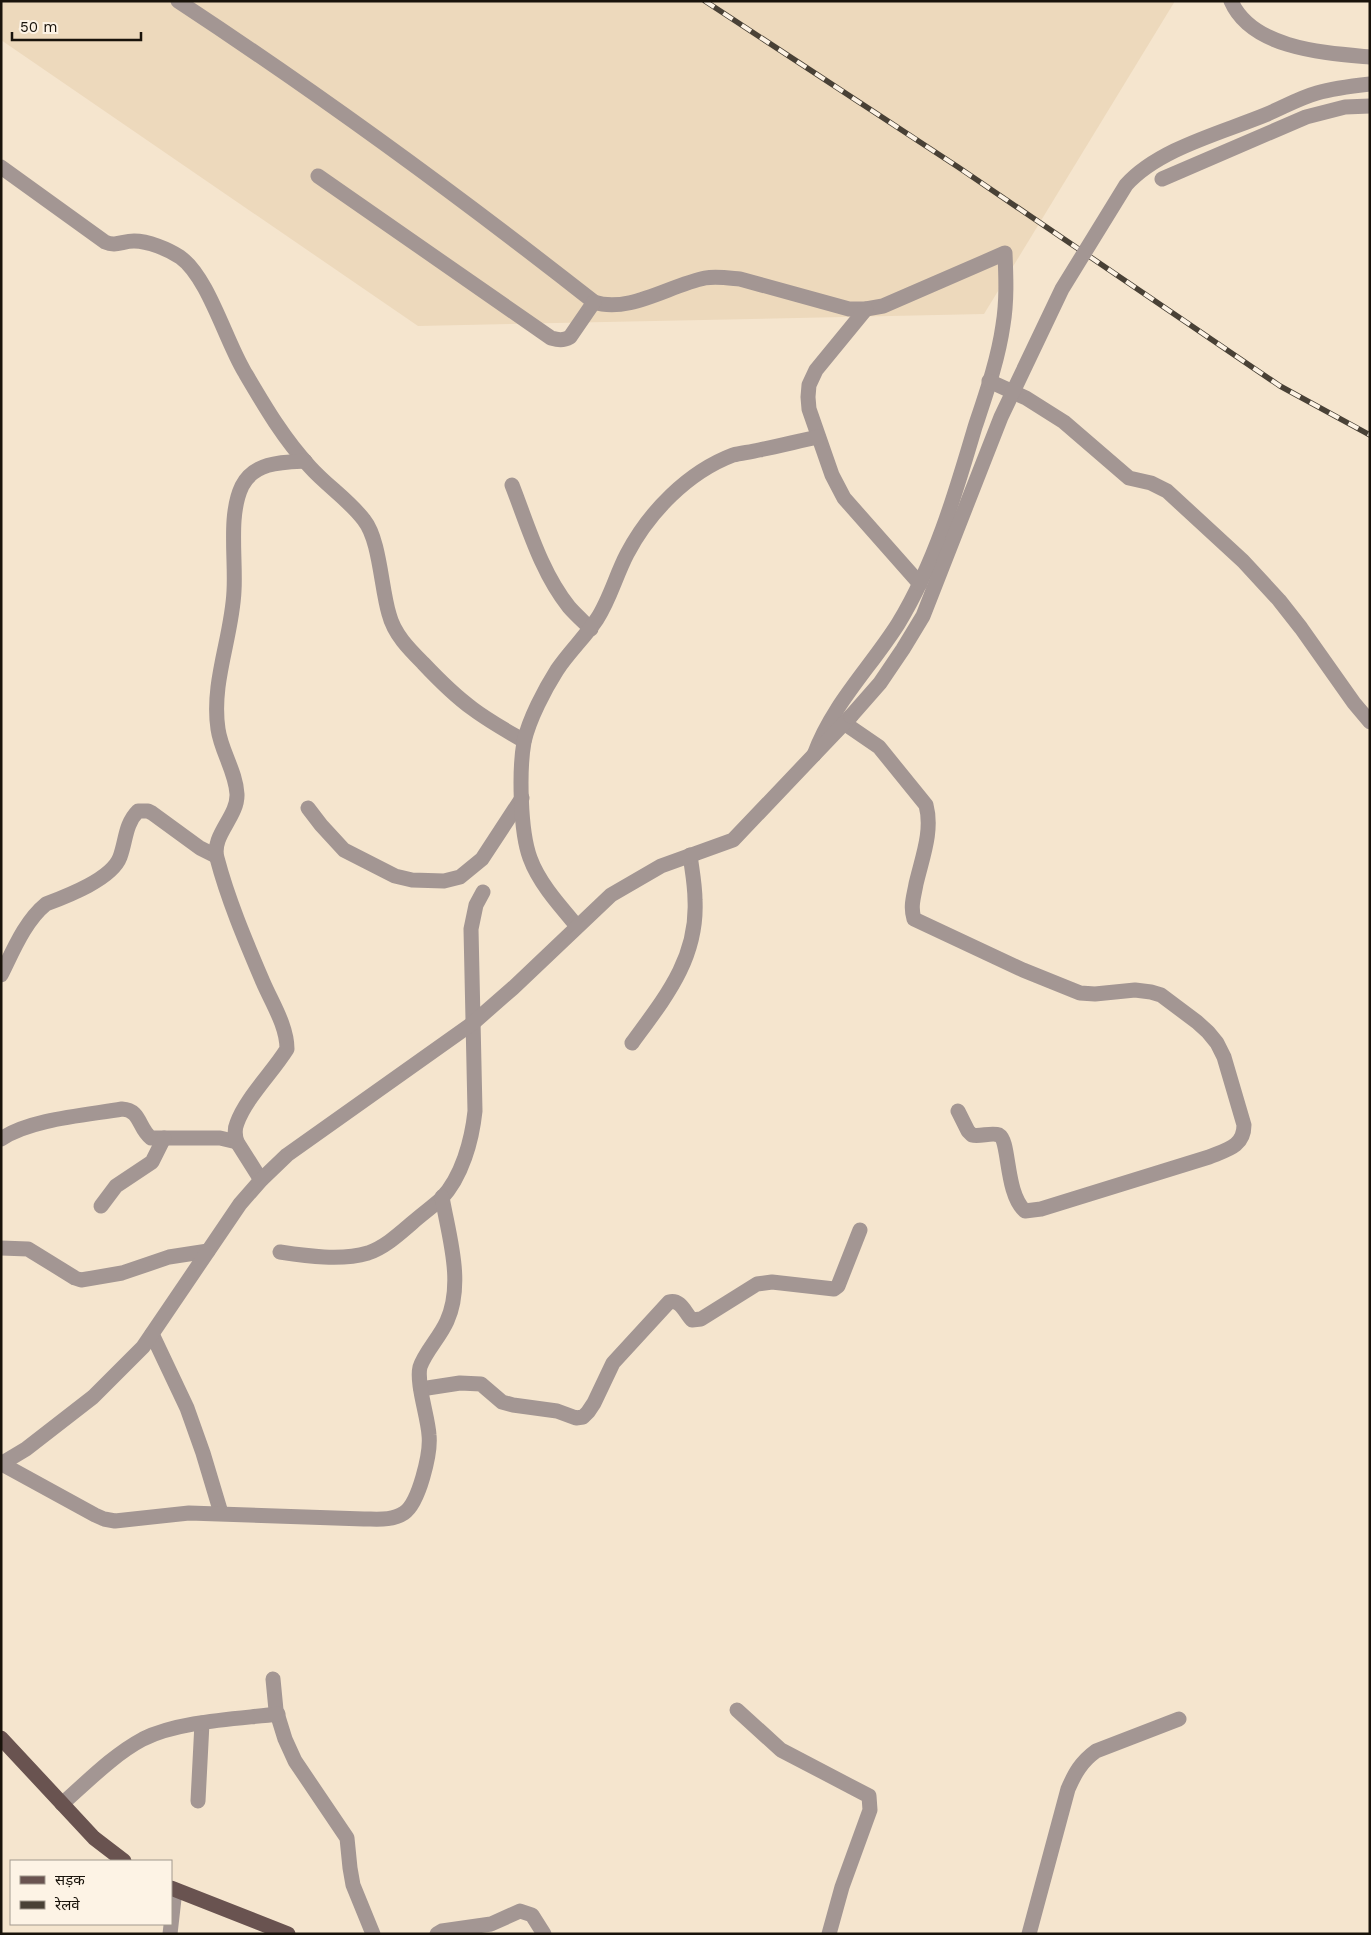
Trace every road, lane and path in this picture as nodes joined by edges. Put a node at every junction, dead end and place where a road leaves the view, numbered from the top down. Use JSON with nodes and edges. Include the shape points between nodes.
{"nodes":[{"id":1,"x":178,"y":1,"type":"edge"},
{"id":2,"x":1231,"y":1,"type":"edge"},
{"id":3,"x":1370,"y":57,"type":"edge"},
{"id":4,"x":1370,"y":84,"type":"edge"},
{"id":5,"x":1370,"y":106,"type":"edge"},
{"id":6,"x":1,"y":167,"type":"edge"},
{"id":7,"x":318,"y":176,"type":"dead end"},
{"id":8,"x":1162,"y":179,"type":"dead end"},
{"id":9,"x":594,"y":302,"type":"junction"},
{"id":10,"x":866,"y":309,"type":"junction"},
{"id":11,"x":989,"y":381,"type":"junction"},
{"id":12,"x":818,"y":437,"type":"junction"},
{"id":13,"x":305,"y":461,"type":"junction"},
{"id":14,"x":512,"y":484,"type":"dead end"},
{"id":15,"x":920,"y":584,"type":"junction"},
{"id":16,"x":591,"y":629,"type":"junction"},
{"id":17,"x":847,"y":720,"type":"junction"},
{"id":18,"x":1370,"y":722,"type":"edge"},
{"id":19,"x":524,"y":741,"type":"junction"},
{"id":20,"x":814,"y":754,"type":"junction"},
{"id":21,"x":522,"y":798,"type":"junction"},
{"id":22,"x":308,"y":808,"type":"dead end"},
{"id":23,"x":690,"y":855,"type":"junction"},
{"id":24,"x":216,"y":856,"type":"junction"},
{"id":25,"x":483,"y":892,"type":"dead end"},
{"id":26,"x":577,"y":926,"type":"junction"},
{"id":27,"x":1,"y":976,"type":"edge"},
{"id":28,"x":473,"y":1023,"type":"junction"},
{"id":29,"x":632,"y":1043,"type":"dead end"},
{"id":30,"x":958,"y":1111,"type":"dead end"},
{"id":31,"x":1,"y":1138,"type":"edge"},
{"id":32,"x":164,"y":1138,"type":"junction"},
{"id":33,"x":237,"y":1142,"type":"junction"},
{"id":34,"x":261,"y":1180,"type":"junction"},
{"id":35,"x":442,"y":1198,"type":"junction"},
{"id":36,"x":101,"y":1206,"type":"dead end"},
{"id":37,"x":860,"y":1230,"type":"dead end"},
{"id":38,"x":1,"y":1248,"type":"edge"},
{"id":39,"x":208,"y":1251,"type":"junction"},
{"id":40,"x":280,"y":1252,"type":"dead end"},
{"id":41,"x":152,"y":1334,"type":"junction"},
{"id":42,"x":421,"y":1389,"type":"junction"},
{"id":43,"x":2,"y":1464,"type":"edge"},
{"id":44,"x":221,"y":1513,"type":"junction"},
{"id":45,"x":272,"y":1679,"type":"dead end"},
{"id":46,"x":737,"y":1710,"type":"dead end"},
{"id":47,"x":278,"y":1714,"type":"junction"},
{"id":48,"x":1179,"y":1719,"type":"dead end"},
{"id":49,"x":202,"y":1724,"type":"junction"},
{"id":50,"x":1,"y":1738,"type":"edge"},
{"id":51,"x":198,"y":1800,"type":"dead end"},
{"id":52,"x":62,"y":1804,"type":"junction"},
{"id":53,"x":123,"y":1860,"type":"edge"},
{"id":54,"x":173,"y":1889,"type":"edge"},
{"id":55,"x":172,"y":1904,"type":"edge"},
{"id":56,"x":288,"y":1934,"type":"edge"},
{"id":57,"x":372,"y":1934,"type":"edge"},
{"id":58,"x":437,"y":1934,"type":"edge"},
{"id":59,"x":544,"y":1934,"type":"edge"},
{"id":60,"x":829,"y":1934,"type":"edge"},
{"id":61,"x":1029,"y":1934,"type":"edge"}],
"edges":[{"from":1,"to":9,"type":"street","via":[[261,56],[468,205]]},
{"from":2,"to":3,"type":"street","via":[[1240,16],[1259,32],[1286,44],[1320,52]]},
{"from":4,"to":17,"type":"street","bridge":true,"via":[[1316,93],[1184,147],[1138,172],[1126,185],[1062,289],[1001,418],[923,616],[880,683]]},
{"from":5,"to":8,"type":"street","via":[[1345,107],[1306,118]]},
{"from":6,"to":13,"type":"street","via":[[105,242],[112,245],[132,241],[149,243],[187,263],[200,278],[237,360],[267,413]]},
{"from":7,"to":9,"type":"street","via":[[550,338],[564,340],[570,337]]},
{"from":9,"to":10,"type":"street","via":[[618,306],[708,277],[723,277],[849,309]]},
{"from":10,"to":11,"type":"street","via":[[907,297],[1005,253],[1005,314]]},
{"from":10,"to":12,"type":"street","via":[[822,361],[809,386],[809,409]]},
{"from":11,"to":15,"type":"street","via":[[951,506]]},
{"from":11,"to":18,"type":"street","via":[[1064,422],[1129,478],[1167,490],[1243,561],[1279,600]]},
{"from":12,"to":15,"type":"street","via":[[844,498]]},
{"from":12,"to":16,"type":"street","via":[[734,455],[712,465],[679,489],[639,534]]},
{"from":13,"to":19,"type":"street","via":[[369,527],[389,614],[395,629],[413,654],[458,697]]},
{"from":13,"to":24,"type":"street","via":[[281,462],[255,471],[242,486],[236,506],[233,612],[216,708],[219,735],[237,798],[220,836]]},
{"from":14,"to":16,"type":"street","via":[[543,562],[570,608]]},
{"from":15,"to":20,"type":"street","via":[[884,645],[832,715]]},
{"from":16,"to":19,"type":"street","via":[[557,670]]},
{"from":17,"to":20,"type":"street"},
{"from":17,"to":30,"type":"street","via":[[879,747],[926,805],[929,829],[912,904],[914,919],[1023,970],[1080,992],[1095,994],[1135,990],[1161,995],[1197,1022],[1216,1043],[1224,1057],[1244,1134],[1240,1142],[1209,1157],[1041,1210],[1025,1211],[1015,1197],[1002,1137],[996,1134],[972,1135]]},
{"from":19,"to":21,"type":"street"},
{"from":20,"to":23,"type":"street","via":[[734,840]]},
{"from":21,"to":22,"type":"street","via":[[472,869],[460,877],[436,881],[395,876],[344,850]]},
{"from":21,"to":26,"type":"street","via":[[524,836],[530,859]]},
{"from":23,"to":26,"type":"street","via":[[661,866],[611,895]]},
{"from":23,"to":29,"type":"street","via":[[694,923],[683,966],[667,995]]},
{"from":24,"to":27,"type":"street","via":[[152,813],[138,811],[129,821],[117,864],[90,884],[40,909]]},
{"from":24,"to":33,"type":"street","via":[[287,1043],[287,1049],[237,1123]]},
{"from":25,"to":28,"type":"street","via":[[471,929]]},
{"from":26,"to":28,"type":"street"},
{"from":28,"to":34,"type":"street","via":[[287,1155]]},
{"from":28,"to":35,"type":"street","via":[[473,1127],[458,1173]]},
{"from":31,"to":32,"type":"street","via":[[45,1123],[122,1109],[134,1112],[151,1138]]},
{"from":32,"to":33,"type":"street","via":[[220,1138]]},
{"from":32,"to":36,"type":"street","via":[[152,1162],[116,1186]]},
{"from":33,"to":34,"type":"street"},
{"from":34,"to":39,"type":"street"},
{"from":35,"to":40,"type":"street","via":[[388,1243],[368,1252],[340,1256]]},
{"from":35,"to":42,"type":"street","via":[[455,1274],[454,1295],[448,1319],[420,1368]]},
{"from":37,"to":42,"type":"street","via":[[834,1289],[772,1282],[756,1284],[696,1320],[692,1320],[680,1303],[669,1302],[613,1363],[583,1418],[502,1402],[481,1384]]},
{"from":38,"to":39,"type":"street","via":[[28,1249],[82,1280],[122,1272],[169,1256]]},
{"from":39,"to":41,"type":"street"},
{"from":41,"to":43,"type":"street","via":[[93,1397]]},
{"from":41,"to":44,"type":"street","via":[[189,1415]]},
{"from":42,"to":44,"type":"street","via":[[430,1440],[415,1499],[403,1514],[394,1518],[364,1519]]},
{"from":43,"to":44,"type":"street","via":[[104,1519]]},
{"from":45,"to":47,"type":"street"},
{"from":46,"to":60,"type":"street","via":[[781,1750],[869,1796],[870,1810]]},
{"from":47,"to":49,"type":"street"},
{"from":47,"to":57,"type":"street","via":[[295,1761],[347,1838],[353,1885]]},
{"from":48,"to":61,"type":"street","via":[[1096,1751],[1075,1771]]},
{"from":49,"to":51,"type":"street"},
{"from":49,"to":52,"type":"street","via":[[156,1733],[142,1740],[97,1772]]},
{"from":50,"to":52,"type":"main road"},
{"from":52,"to":53,"type":"main road","via":[[94,1838]]},
{"from":54,"to":55,"type":"street"},
{"from":54,"to":56,"type":"main road"},
{"from":58,"to":59,"type":"street","via":[[491,1924],[520,1911],[532,1915]]}]}
